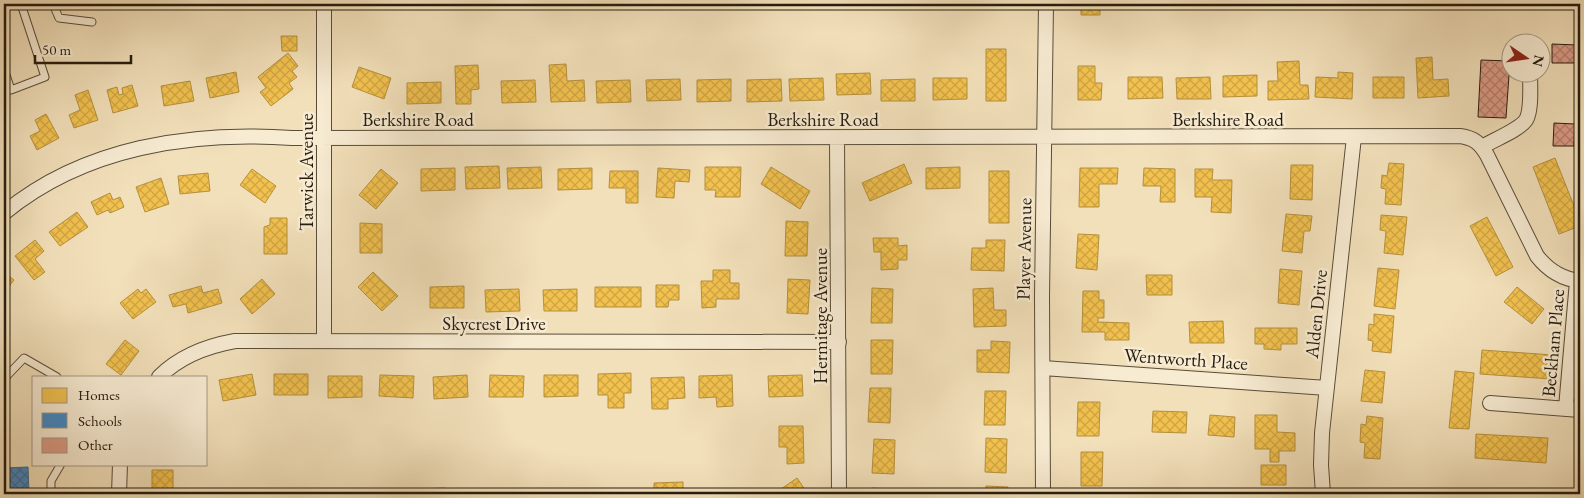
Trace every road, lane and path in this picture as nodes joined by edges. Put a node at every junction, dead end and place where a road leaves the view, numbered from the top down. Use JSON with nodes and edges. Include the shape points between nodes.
{"nodes":[{"id":1,"x":21,"y":4,"type":"edge"},
{"id":2,"x":53,"y":4,"type":"edge"},
{"id":3,"x":324,"y":4,"type":"edge"},
{"id":4,"x":1046,"y":4,"type":"edge"},
{"id":5,"x":92,"y":22,"type":"dead end"},
{"id":6,"x":4,"y":69,"type":"edge"},
{"id":7,"x":1530,"y":82,"type":"edge"},
{"id":8,"x":1354,"y":137,"type":"junction"},
{"id":9,"x":325,"y":138,"type":"junction"},
{"id":10,"x":838,"y":138,"type":"junction"},
{"id":11,"x":1045,"y":138,"type":"junction"},
{"id":12,"x":1482,"y":146,"type":"junction"},
{"id":13,"x":4,"y":213,"type":"edge"},
{"id":14,"x":1578,"y":281,"type":"edge"},
{"id":15,"x":324,"y":341,"type":"junction"},
{"id":16,"x":839,"y":342,"type":"junction"},
{"id":17,"x":1043,"y":368,"type":"junction"},
{"id":18,"x":55,"y":376,"type":"edge"},
{"id":19,"x":160,"y":376,"type":"edge"},
{"id":20,"x":4,"y":379,"type":"edge"},
{"id":21,"x":1327,"y":388,"type":"junction"},
{"id":22,"x":1490,"y":403,"type":"dead end"},
{"id":23,"x":1573,"y":409,"type":"edge"},
{"id":24,"x":60,"y":466,"type":"edge"},
{"id":25,"x":120,"y":466,"type":"edge"},
{"id":26,"x":51,"y":494,"type":"edge"},
{"id":27,"x":120,"y":494,"type":"edge"},
{"id":28,"x":839,"y":494,"type":"edge"},
{"id":29,"x":1043,"y":494,"type":"edge"},
{"id":30,"x":1323,"y":494,"type":"edge"}],
"edges":[{"from":1,"to":6,"type":"lane","via":[[45,77],[11,90]]},
{"from":2,"to":5,"type":"lane","via":[[59,18]]},
{"from":3,"to":9,"type":"street","name":"Tarwick Avenue"},
{"from":4,"to":11,"type":"street","name":"Player Avenue"},
{"from":7,"to":12,"type":"street","via":[[1529,110],[1521,126]]},
{"from":8,"to":11,"type":"street","name":"Berkshire Road"},
{"from":8,"to":12,"type":"street","name":"Berkshire Road","via":[[1460,136],[1476,140]]},
{"from":8,"to":21,"type":"street","name":"Alden Drive"},
{"from":9,"to":10,"type":"street","name":"Berkshire Road"},
{"from":9,"to":13,"type":"street","name":"Berkshire Road","via":[[201,138],[131,150],[67,173],[41,186]]},
{"from":9,"to":15,"type":"street","name":"Tarwick Avenue"},
{"from":10,"to":11,"type":"street","name":"Berkshire Road"},
{"from":10,"to":16,"type":"street","name":"Hermitage Avenue"},
{"from":11,"to":17,"type":"street","name":"Player Avenue"},
{"from":12,"to":14,"type":"street","via":[[1537,256],[1556,274]]},
{"from":14,"to":23,"type":"street","name":"Beckham Place"},
{"from":15,"to":16,"type":"street","name":"Skycrest Drive"},
{"from":15,"to":19,"type":"street","name":"Skycrest Drive","via":[[235,341],[218,344],[182,359]]},
{"from":16,"to":28,"type":"street","name":"Hermitage Avenue"},
{"from":17,"to":21,"type":"street","name":"Wentworth Place"},
{"from":17,"to":29,"type":"street","name":"Player Avenue"},
{"from":18,"to":20,"type":"lane","via":[[24,358]]},
{"from":21,"to":30,"type":"street","name":"Alden Drive","via":[[1321,465]]},
{"from":22,"to":23,"type":"street"},
{"from":24,"to":26,"type":"lane","via":[[51,481]]},
{"from":25,"to":27,"type":"street"}]}
